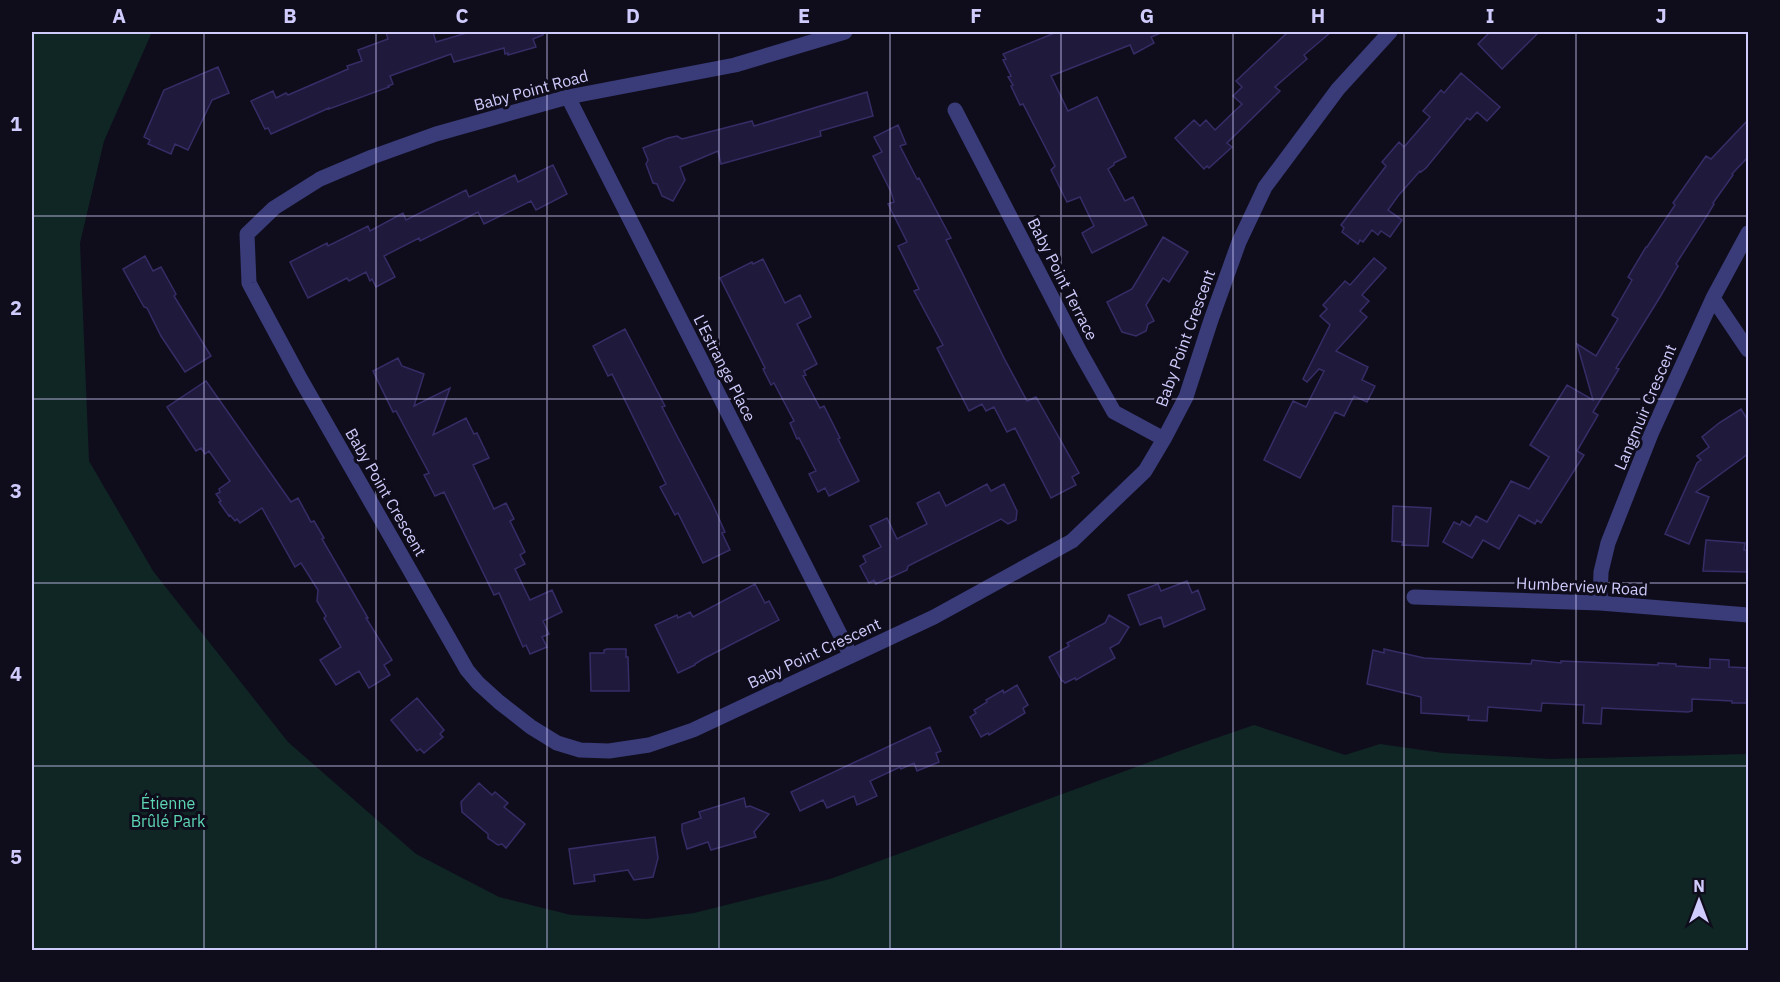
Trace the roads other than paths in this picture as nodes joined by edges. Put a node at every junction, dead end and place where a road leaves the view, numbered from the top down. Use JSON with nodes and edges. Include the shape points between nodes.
{"nodes":[{"id":1,"x":844,"y":32,"type":"edge"},
{"id":2,"x":1390,"y":32,"type":"edge"},
{"id":3,"x":567,"y":97,"type":"junction"},
{"id":4,"x":955,"y":110,"type":"dead end"},
{"id":5,"x":1749,"y":233,"type":"edge"},
{"id":6,"x":248,"y":234,"type":"joint"},
{"id":7,"x":1713,"y":298,"type":"junction"},
{"id":8,"x":1749,"y":350,"type":"edge"},
{"id":9,"x":1164,"y":439,"type":"junction"},
{"id":10,"x":1414,"y":597,"type":"dead end"},
{"id":11,"x":1600,"y":603,"type":"junction"},
{"id":12,"x":1749,"y":615,"type":"edge"},
{"id":13,"x":851,"y":656,"type":"junction"}],
"edges":[{"from":1,"to":3,"type":"street","name":"Baby Point Road","via":[[735,65]]},
{"from":2,"to":9,"type":"street","name":"Baby Point Crescent","via":[[1338,89],[1265,187],[1239,242],[1186,397]]},
{"from":3,"to":6,"type":"street","name":"Baby Point Road","via":[[436,134],[320,179],[274,208]]},
{"from":3,"to":13,"type":"street","name":"L'Estrange Place"},
{"from":4,"to":9,"type":"street","name":"Baby Point Terrace","via":[[1114,412]]},
{"from":5,"to":7,"type":"street","name":"Langmuir Crescent"},
{"from":6,"to":13,"type":"street","name":"Baby Point Crescent","via":[[249,283],[467,670],[531,727],[557,743],[580,750],[609,751],[649,745],[693,730]]},
{"from":7,"to":8,"type":"street"},
{"from":7,"to":11,"type":"street","name":"Langmuir Crescent","via":[[1651,434],[1608,543],[1601,572]]},
{"from":9,"to":13,"type":"street","name":"Baby Point Crescent","via":[[1145,471],[1072,541],[934,617]]},
{"from":10,"to":11,"type":"street","name":"Humberview Road"},
{"from":11,"to":12,"type":"street","name":"Humberview Road"}]}
